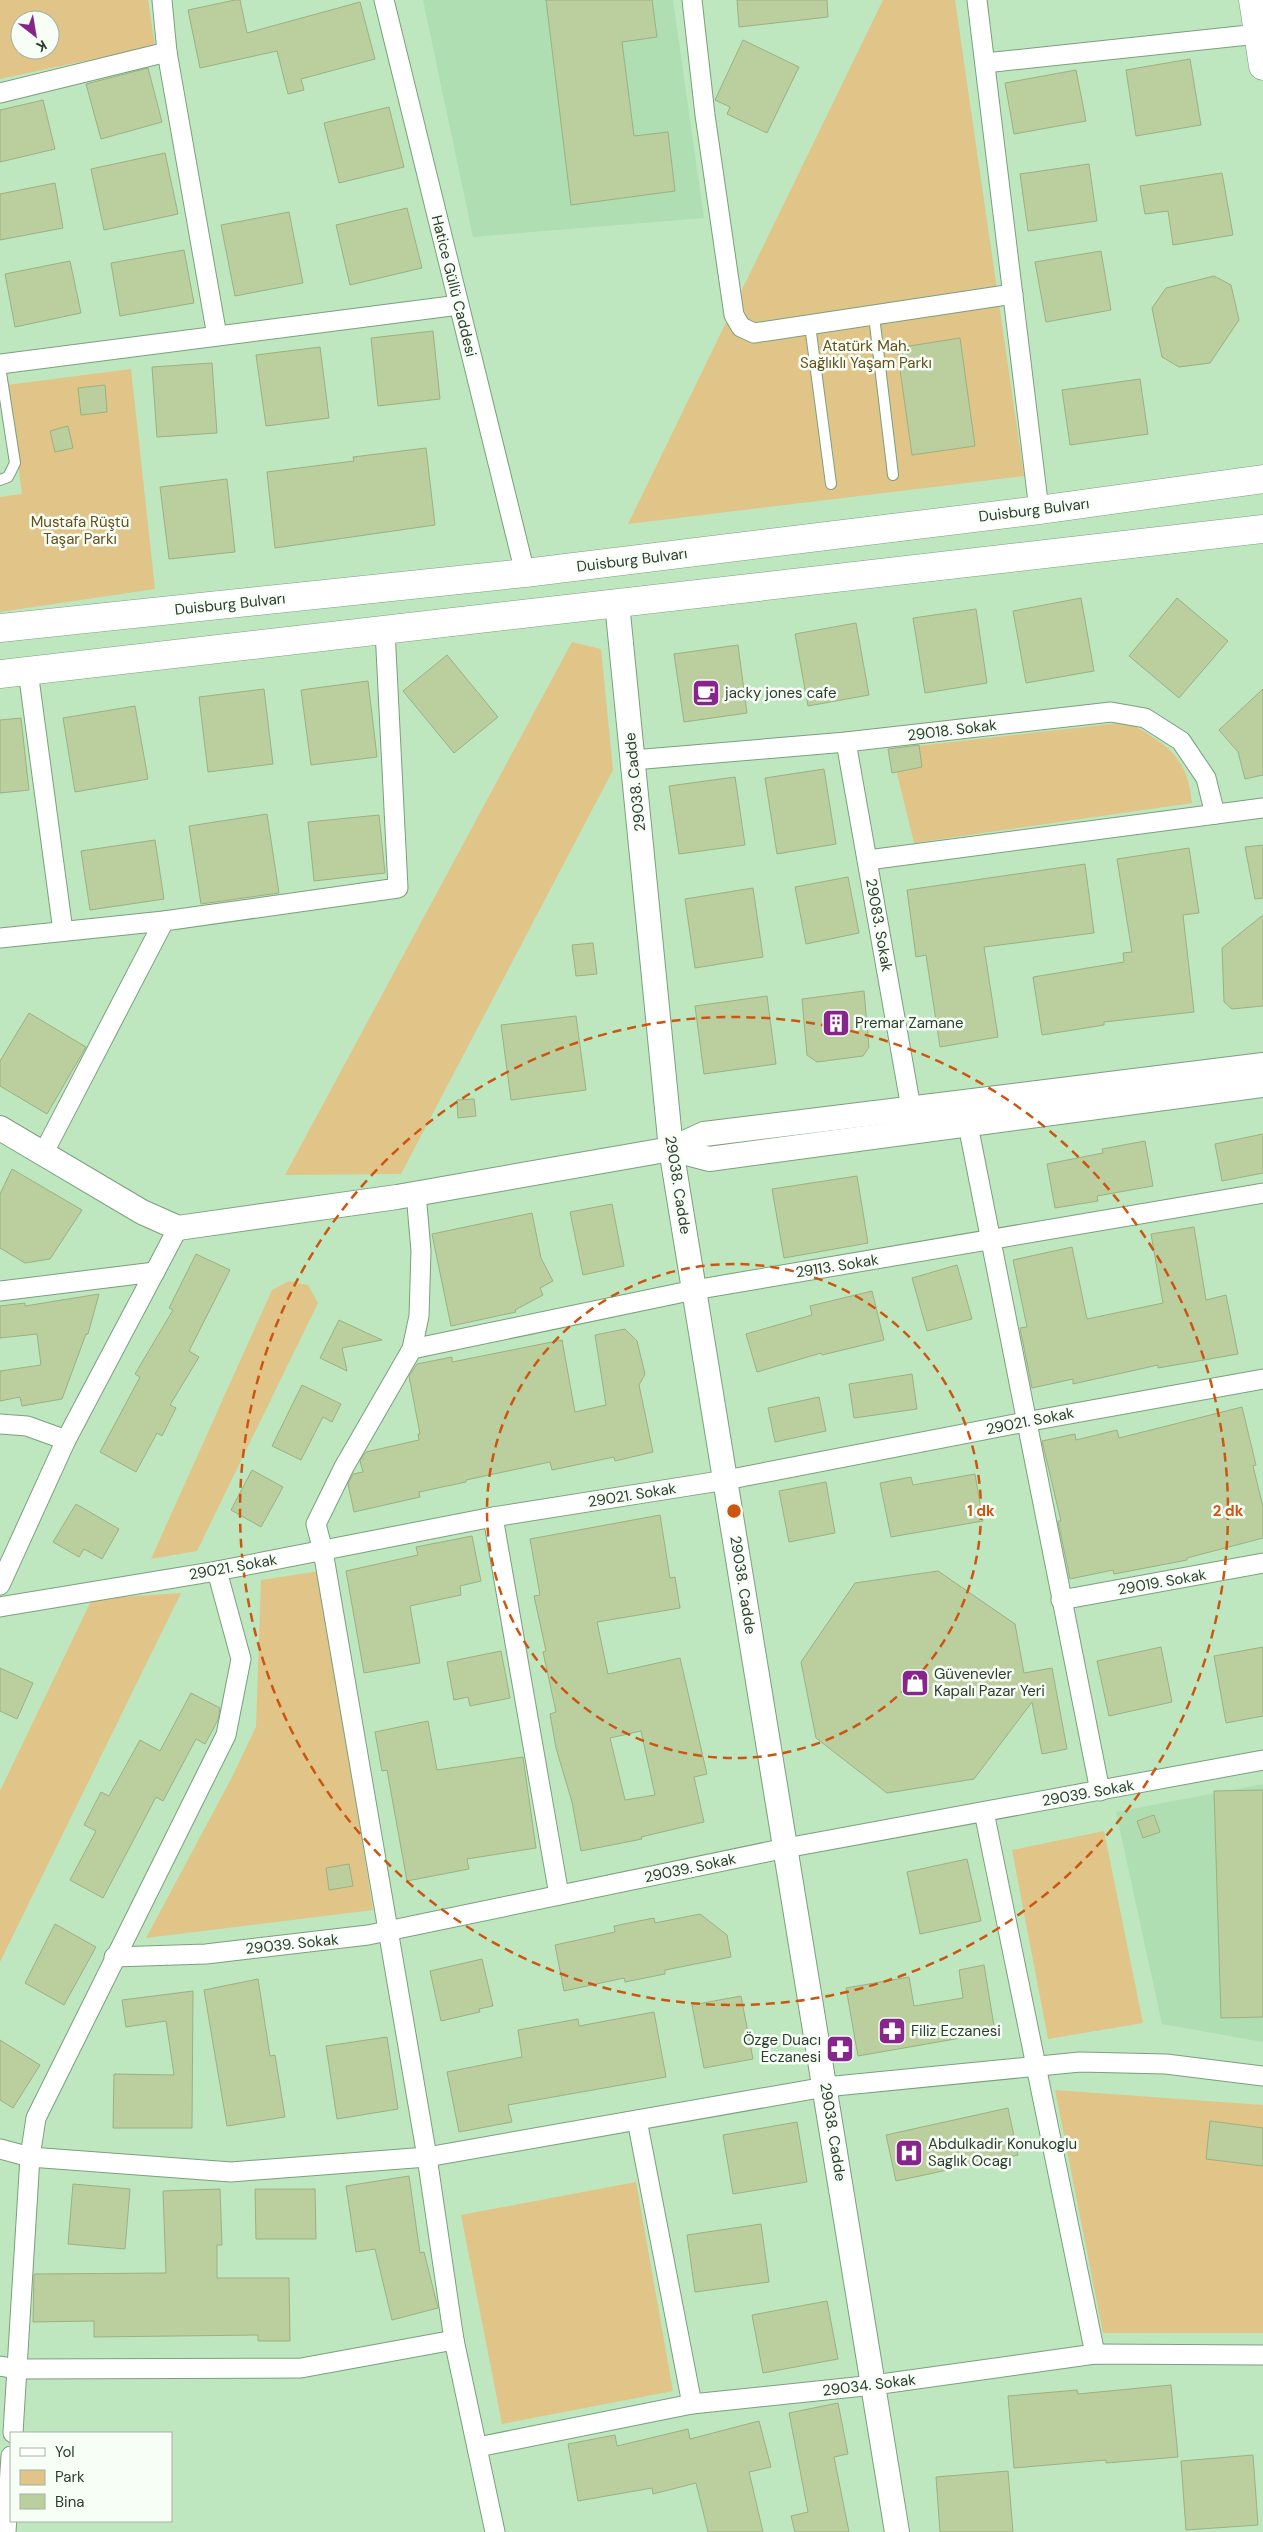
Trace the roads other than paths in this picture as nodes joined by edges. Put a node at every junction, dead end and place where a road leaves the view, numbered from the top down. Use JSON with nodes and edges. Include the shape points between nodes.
{"nodes":[{"id":1,"x":162,"y":0,"type":"edge"},
{"id":2,"x":384,"y":0,"type":"edge"},
{"id":3,"x":692,"y":0,"type":"edge"},
{"id":4,"x":977,"y":0,"type":"edge"},
{"id":5,"x":1253,"y":0,"type":"edge"},
{"id":6,"x":1258,"y":34,"type":"junction"},
{"id":7,"x":167,"y":52,"type":"junction"},
{"id":8,"x":985,"y":63,"type":"junction"},
{"id":9,"x":1263,"y":66,"type":"edge"},
{"id":10,"x":0,"y":93,"type":"edge"},
{"id":11,"x":1013,"y":294,"type":"junction"},
{"id":12,"x":459,"y":305,"type":"junction"},
{"id":13,"x":874,"y":316,"type":"junction"},
{"id":14,"x":810,"y":325,"type":"junction"},
{"id":15,"x":217,"y":336,"type":"junction"},
{"id":16,"x":0,"y":365,"type":"edge"},
{"id":17,"x":1263,"y":467,"type":"edge"},
{"id":18,"x":893,"y":475,"type":"dead end"},
{"id":19,"x":1263,"y":479,"type":"edge"},
{"id":20,"x":0,"y":480,"type":"edge"},
{"id":21,"x":1234,"y":483,"type":"junction"},
{"id":22,"x":831,"y":484,"type":"dead end"},
{"id":23,"x":1040,"y":510,"type":"junction"},
{"id":24,"x":1263,"y":529,"type":"edge"},
{"id":25,"x":1221,"y":534,"type":"junction"},
{"id":26,"x":1263,"y":546,"type":"edge"},
{"id":27,"x":525,"y":573,"type":"junction"},
{"id":28,"x":618,"y":603,"type":"junction"},
{"id":29,"x":0,"y":628,"type":"edge"},
{"id":30,"x":385,"y":630,"type":"junction"},
{"id":31,"x":28,"y":671,"type":"junction"},
{"id":32,"x":0,"y":674,"type":"edge"},
{"id":33,"x":846,"y":742,"type":"junction"},
{"id":34,"x":633,"y":760,"type":"junction"},
{"id":35,"x":1263,"y":808,"type":"edge"},
{"id":36,"x":1215,"y":814,"type":"junction"},
{"id":37,"x":868,"y":860,"type":"junction"},
{"id":38,"x":164,"y":921,"type":"junction"},
{"id":39,"x":63,"y":931,"type":"junction"},
{"id":40,"x":0,"y":938,"type":"edge"},
{"id":41,"x":1263,"y":1065,"type":"edge"},
{"id":42,"x":1263,"y":1085,"type":"edge"},
{"id":43,"x":911,"y":1108,"type":"junction"},
{"id":44,"x":968,"y":1125,"type":"junction"},
{"id":45,"x":0,"y":1128,"type":"edge"},
{"id":46,"x":671,"y":1149,"type":"junction"},
{"id":47,"x":43,"y":1154,"type":"junction"},
{"id":48,"x":416,"y":1193,"type":"junction"},
{"id":49,"x":1263,"y":1193,"type":"edge"},
{"id":50,"x":178,"y":1228,"type":"junction"},
{"id":51,"x":989,"y":1241,"type":"junction"},
{"id":52,"x":155,"y":1272,"type":"junction"},
{"id":53,"x":694,"y":1290,"type":"junction"},
{"id":54,"x":0,"y":1291,"type":"edge"},
{"id":55,"x":412,"y":1349,"type":"junction"},
{"id":56,"x":1263,"y":1379,"type":"edge"},
{"id":57,"x":1025,"y":1422,"type":"junction"},
{"id":58,"x":0,"y":1424,"type":"edge"},
{"id":59,"x":66,"y":1440,"type":"junction"},
{"id":60,"x":726,"y":1480,"type":"junction"},
{"id":61,"x":493,"y":1517,"type":"junction"},
{"id":62,"x":323,"y":1551,"type":"junction"},
{"id":63,"x":1263,"y":1563,"type":"edge"},
{"id":64,"x":217,"y":1570,"type":"junction"},
{"id":65,"x":0,"y":1585,"type":"edge"},
{"id":66,"x":1061,"y":1600,"type":"junction"},
{"id":67,"x":0,"y":1607,"type":"edge"},
{"id":68,"x":1263,"y":1760,"type":"edge"},
{"id":69,"x":1100,"y":1791,"type":"junction"},
{"id":70,"x":984,"y":1812,"type":"junction"},
{"id":71,"x":786,"y":1848,"type":"junction"},
{"id":72,"x":559,"y":1895,"type":"junction"},
{"id":73,"x":389,"y":1931,"type":"junction"},
{"id":74,"x":114,"y":1957,"type":"junction"},
{"id":75,"x":1035,"y":2066,"type":"junction"},
{"id":76,"x":1263,"y":2076,"type":"edge"},
{"id":77,"x":825,"y":2087,"type":"junction"},
{"id":78,"x":637,"y":2120,"type":"junction"},
{"id":79,"x":0,"y":2149,"type":"edge"},
{"id":80,"x":30,"y":2157,"type":"junction"},
{"id":81,"x":427,"y":2157,"type":"junction"},
{"id":82,"x":454,"y":2340,"type":"junction"},
{"id":83,"x":1095,"y":2354,"type":"junction"},
{"id":84,"x":1263,"y":2356,"type":"edge"},
{"id":85,"x":8,"y":2367,"type":"edge"},
{"id":86,"x":874,"y":2385,"type":"junction"},
{"id":87,"x":692,"y":2404,"type":"junction"},
{"id":88,"x":13,"y":2432,"type":"edge"},
{"id":89,"x":478,"y":2447,"type":"junction"},
{"id":90,"x":10,"y":2471,"type":"edge"},
{"id":91,"x":6,"y":2532,"type":"edge"},
{"id":92,"x":495,"y":2532,"type":"edge"},
{"id":93,"x":898,"y":2532,"type":"edge"}],
"edges":[{"from":1,"to":7,"type":"street"},
{"from":2,"to":12,"type":"street","name":"Hatice Güllü Caddesi"},
{"from":3,"to":14,"type":"street","via":[[734,315],[741,327],[754,334]]},
{"from":4,"to":8,"type":"street"},
{"from":5,"to":6,"type":"main road"},
{"from":6,"to":8,"type":"street"},
{"from":6,"to":9,"type":"main road"},
{"from":7,"to":10,"type":"street"},
{"from":7,"to":15,"type":"street"},
{"from":8,"to":11,"type":"street"},
{"from":11,"to":13,"type":"street"},
{"from":11,"to":23,"type":"street"},
{"from":12,"to":15,"type":"street"},
{"from":12,"to":27,"type":"street","name":"Hatice Güllü Caddesi"},
{"from":13,"to":14,"type":"street"},
{"from":13,"to":18,"type":"lane"},
{"from":14,"to":22,"type":"lane"},
{"from":15,"to":16,"type":"street"},
{"from":16,"to":20,"type":"lane","via":[[15,463],[8,477]]},
{"from":17,"to":21,"type":"main road"},
{"from":19,"to":21,"type":"main road","name":"Duisburg Bulvarı"},
{"from":21,"to":23,"type":"main road","name":"Duisburg Bulvarı"},
{"from":23,"to":27,"type":"main road","name":"Duisburg Bulvarı"},
{"from":24,"to":25,"type":"main road"},
{"from":25,"to":26,"type":"main road"},
{"from":25,"to":28,"type":"main road"},
{"from":27,"to":29,"type":"main road","name":"Duisburg Bulvarı"},
{"from":28,"to":30,"type":"main road"},
{"from":28,"to":34,"type":"street","name":"29038. Cadde"},
{"from":30,"to":31,"type":"main road"},
{"from":30,"to":38,"type":"street","via":[[398,888]]},
{"from":31,"to":32,"type":"main road"},
{"from":31,"to":39,"type":"street"},
{"from":33,"to":34,"type":"street","name":"29018. Sokak"},
{"from":33,"to":36,"type":"street","name":"29018. Sokak","via":[[1111,712],[1144,718],[1181,741],[1206,778]]},
{"from":33,"to":37,"type":"street","name":"29083. Sokak"},
{"from":34,"to":46,"type":"street","name":"29038. Cadde"},
{"from":35,"to":36,"type":"street"},
{"from":36,"to":37,"type":"street"},
{"from":37,"to":43,"type":"street","name":"29083. Sokak"},
{"from":38,"to":39,"type":"street"},
{"from":38,"to":47,"type":"street"},
{"from":39,"to":40,"type":"street"},
{"from":41,"to":43,"type":"street"},
{"from":42,"to":44,"type":"street"},
{"from":43,"to":46,"type":"street","via":[[704,1134]]},
{"from":44,"to":46,"type":"street","via":[[709,1159]]},
{"from":44,"to":51,"type":"street"},
{"from":45,"to":47,"type":"street"},
{"from":46,"to":48,"type":"street"},
{"from":46,"to":53,"type":"street","name":"29038. Cadde"},
{"from":47,"to":50,"type":"street","via":[[142,1212]]},
{"from":48,"to":50,"type":"street"},
{"from":48,"to":55,"type":"street","via":[[421,1252],[419,1316]]},
{"from":49,"to":51,"type":"street","name":"29113. Sokak"},
{"from":50,"to":52,"type":"street"},
{"from":51,"to":53,"type":"street","name":"29113. Sokak"},
{"from":51,"to":57,"type":"street"},
{"from":52,"to":54,"type":"street"},
{"from":52,"to":59,"type":"street"},
{"from":53,"to":55,"type":"street","name":"29113. Sokak"},
{"from":53,"to":60,"type":"street","name":"29038. Cadde"},
{"from":55,"to":62,"type":"street","via":[[344,1467],[316,1524]]},
{"from":56,"to":57,"type":"street","name":"29021. Sokak"},
{"from":57,"to":60,"type":"street","name":"29021. Sokak"},
{"from":57,"to":66,"type":"street"},
{"from":58,"to":59,"type":"street","via":[[27,1426]]},
{"from":59,"to":65,"type":"street"},
{"from":60,"to":61,"type":"street","name":"29021. Sokak"},
{"from":60,"to":71,"type":"street","name":"29038. Cadde"},
{"from":61,"to":62,"type":"street","name":"29021. Sokak"},
{"from":61,"to":72,"type":"street"},
{"from":62,"to":64,"type":"street","name":"29021. Sokak"},
{"from":62,"to":73,"type":"street"},
{"from":63,"to":66,"type":"street","name":"29019. Sokak"},
{"from":64,"to":67,"type":"street","name":"29021. Sokak"},
{"from":64,"to":74,"type":"street","via":[[241,1659],[226,1735]]},
{"from":66,"to":69,"type":"street"},
{"from":68,"to":69,"type":"street","name":"29039. Sokak"},
{"from":69,"to":70,"type":"street","name":"29039. Sokak"},
{"from":70,"to":71,"type":"street","name":"29039. Sokak"},
{"from":70,"to":75,"type":"street"},
{"from":71,"to":72,"type":"street","name":"29039. Sokak"},
{"from":71,"to":77,"type":"street","name":"29038. Cadde"},
{"from":72,"to":73,"type":"street","name":"29039. Sokak"},
{"from":73,"to":74,"type":"street","name":"29039. Sokak","via":[[206,1954]]},
{"from":73,"to":81,"type":"street"},
{"from":74,"to":80,"type":"street","via":[[36,2118]]},
{"from":75,"to":76,"type":"street","via":[[1080,2062],[1166,2064]]},
{"from":75,"to":77,"type":"street"},
{"from":75,"to":83,"type":"street"},
{"from":77,"to":78,"type":"street"},
{"from":77,"to":86,"type":"street","name":"29038. Cadde"},
{"from":78,"to":81,"type":"street"},
{"from":78,"to":87,"type":"street"},
{"from":79,"to":80,"type":"street"},
{"from":80,"to":81,"type":"street","via":[[231,2172]]},
{"from":80,"to":85,"type":"street"},
{"from":81,"to":82,"type":"street"},
{"from":82,"to":85,"type":"street","via":[[301,2368]]},
{"from":82,"to":89,"type":"street"},
{"from":83,"to":84,"type":"street","name":"29034. Sokak"},
{"from":83,"to":86,"type":"street","name":"29034. Sokak"},
{"from":85,"to":88,"type":"street"},
{"from":86,"to":87,"type":"street","name":"29034. Sokak"},
{"from":86,"to":93,"type":"street","name":"29038. Cadde"},
{"from":87,"to":89,"type":"street","name":"29034. Sokak"},
{"from":89,"to":92,"type":"street"},
{"from":90,"to":91,"type":"street"}]}
